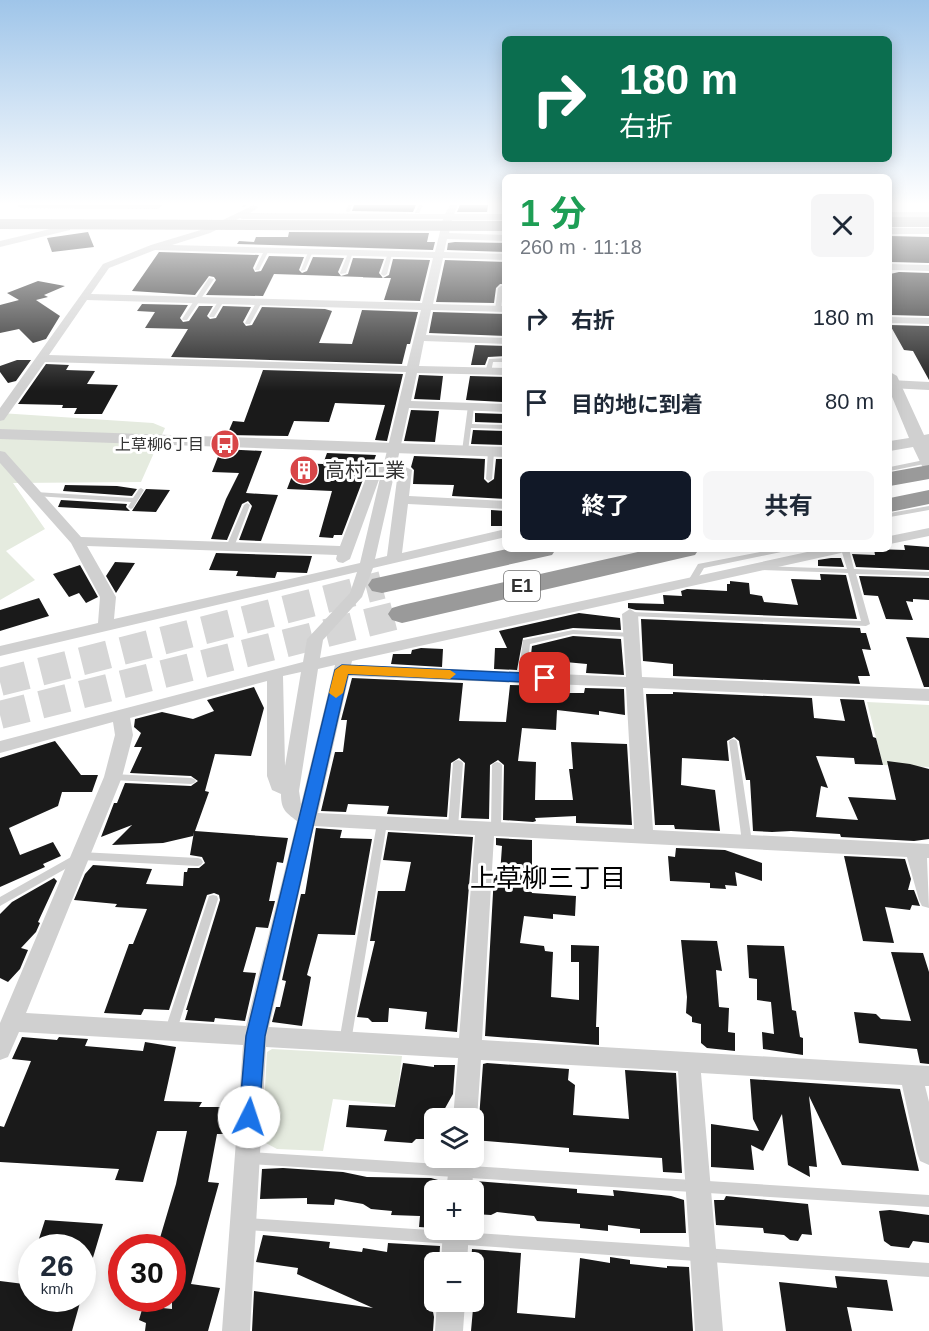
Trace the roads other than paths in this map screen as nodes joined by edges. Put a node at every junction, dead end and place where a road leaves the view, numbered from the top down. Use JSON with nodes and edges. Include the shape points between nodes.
{"nodes":[{"id":1,"x":105,"y":267,"type":"edge"},
{"id":2,"x":304,"y":267,"type":"edge"},
{"id":3,"x":346,"y":267,"type":"edge"},
{"id":4,"x":386,"y":267,"type":"edge"},
{"id":5,"x":436,"y":267,"type":"edge"},
{"id":6,"x":894,"y":267,"type":"edge"},
{"id":7,"x":929,"y":268,"type":"edge"},
{"id":8,"x":303,"y":270,"type":"dead end"},
{"id":9,"x":344,"y":273,"type":"dead end"},
{"id":10,"x":384,"y":274,"type":"dead end"},
{"id":11,"x":211,"y":279,"type":"dead end"},
{"id":12,"x":502,"y":288,"type":"edge"},
{"id":13,"x":85,"y":297,"type":"junction"},
{"id":14,"x":198,"y":300,"type":"junction"},
{"id":15,"x":221,"y":301,"type":"junction"},
{"id":16,"x":259,"y":302,"type":"junction"},
{"id":17,"x":428,"y":307,"type":"junction"},
{"id":18,"x":502,"y":309,"type":"edge"},
{"id":19,"x":212,"y":316,"type":"dead end"},
{"id":20,"x":185,"y":319,"type":"dead end"},
{"id":21,"x":892,"y":320,"type":"edge"},
{"id":22,"x":929,"y":321,"type":"edge"},
{"id":23,"x":248,"y":323,"type":"dead end"},
{"id":24,"x":420,"y":338,"type":"junction"},
{"id":25,"x":502,"y":341,"type":"edge"},
{"id":26,"x":40,"y":358,"type":"junction"},
{"id":27,"x":502,"y":360,"type":"edge"},
{"id":28,"x":413,"y":370,"type":"junction"},
{"id":29,"x":488,"y":372,"type":"junction"},
{"id":30,"x":502,"y":372,"type":"edge"},
{"id":31,"x":892,"y":382,"type":"edge"},
{"id":32,"x":892,"y":384,"type":"edge"},
{"id":33,"x":929,"y":386,"type":"edge"},
{"id":34,"x":405,"y":404,"type":"junction"},
{"id":35,"x":471,"y":406,"type":"junction"},
{"id":36,"x":502,"y":408,"type":"edge"},
{"id":37,"x":0,"y":417,"type":"edge"},
{"id":38,"x":468,"y":426,"type":"junction"},
{"id":39,"x":502,"y":427,"type":"edge"},
{"id":40,"x":0,"y":434,"type":"edge"},
{"id":41,"x":924,"y":439,"type":"edge"},
{"id":42,"x":892,"y":446,"type":"edge"},
{"id":43,"x":394,"y":448,"type":"junction"},
{"id":44,"x":465,"y":451,"type":"junction"},
{"id":45,"x":498,"y":452,"type":"edge"},
{"id":46,"x":0,"y":455,"type":"edge"},
{"id":47,"x":929,"y":462,"type":"edge"},
{"id":48,"x":390,"y":465,"type":"junction"},
{"id":49,"x":929,"y":472,"type":"edge"},
{"id":50,"x":892,"y":473,"type":"edge"},
{"id":51,"x":489,"y":479,"type":"dead end"},
{"id":52,"x":141,"y":490,"type":"dead end"},
{"id":53,"x":35,"y":494,"type":"junction"},
{"id":54,"x":400,"y":500,"type":"junction"},
{"id":55,"x":247,"y":505,"type":"dead end"},
{"id":56,"x":502,"y":505,"type":"edge"},
{"id":57,"x":929,"y":532,"type":"edge"},
{"id":58,"x":502,"y":534,"type":"edge"},
{"id":59,"x":892,"y":540,"type":"edge"},
{"id":60,"x":77,"y":541,"type":"junction"},
{"id":61,"x":230,"y":548,"type":"junction"},
{"id":62,"x":346,"y":551,"type":"junction"},
{"id":63,"x":521,"y":552,"type":"edge"},
{"id":64,"x":673,"y":552,"type":"edge"},
{"id":65,"x":678,"y":552,"type":"edge"},
{"id":66,"x":771,"y":552,"type":"edge"},
{"id":67,"x":828,"y":552,"type":"edge"},
{"id":68,"x":844,"y":552,"type":"edge"},
{"id":69,"x":394,"y":559,"type":"junction"},
{"id":70,"x":642,"y":559,"type":"junction"},
{"id":71,"x":756,"y":567,"type":"junction"},
{"id":72,"x":338,"y":571,"type":"junction"},
{"id":73,"x":852,"y":571,"type":"junction"},
{"id":74,"x":371,"y":572,"type":"junction"},
{"id":75,"x":929,"y":574,"type":"edge"},
{"id":76,"x":692,"y":581,"type":"junction"},
{"id":77,"x":402,"y":614,"type":"tunnel mouth"},
{"id":78,"x":630,"y":614,"type":"joint"},
{"id":79,"x":106,"y":625,"type":"junction"},
{"id":80,"x":632,"y":635,"type":"junction"},
{"id":81,"x":0,"y":651,"type":"edge"},
{"id":82,"x":343,"y":663,"type":"junction"},
{"id":83,"x":275,"y":673,"type":"junction"},
{"id":84,"x":522,"y":677,"type":"junction"},
{"id":85,"x":635,"y":682,"type":"junction"},
{"id":86,"x":929,"y":695,"type":"edge"},
{"id":87,"x":121,"y":714,"type":"junction"},
{"id":88,"x":733,"y":742,"type":"dead end"},
{"id":89,"x":0,"y":747,"type":"edge"},
{"id":90,"x":458,"y":763,"type":"dead end"},
{"id":91,"x":497,"y":765,"type":"dead end"},
{"id":92,"x":113,"y":777,"type":"junction"},
{"id":93,"x":191,"y":782,"type":"dead end"},
{"id":94,"x":290,"y":791,"type":"junction"},
{"id":95,"x":308,"y":819,"type":"junction"},
{"id":96,"x":382,"y":823,"type":"junction"},
{"id":97,"x":453,"y":827,"type":"junction"},
{"id":98,"x":491,"y":829,"type":"junction"},
{"id":99,"x":644,"y":837,"type":"junction"},
{"id":100,"x":747,"y":842,"type":"junction"},
{"id":101,"x":922,"y":851,"type":"edge"},
{"id":102,"x":80,"y":856,"type":"junction"},
{"id":103,"x":198,"y":862,"type":"dead end"},
{"id":104,"x":213,"y":899,"type":"dead end"},
{"id":105,"x":929,"y":900,"type":"edge"},
{"id":106,"x":0,"y":902,"type":"edge"},
{"id":107,"x":13,"y":1022,"type":"junction"},
{"id":108,"x":170,"y":1032,"type":"junction"},
{"id":109,"x":255,"y":1036,"type":"junction"},
{"id":110,"x":345,"y":1042,"type":"junction"},
{"id":111,"x":470,"y":1049,"type":"junction"},
{"id":112,"x":0,"y":1050,"type":"edge"},
{"id":113,"x":689,"y":1062,"type":"junction"},
{"id":114,"x":920,"y":1076,"type":"edge"},
{"id":115,"x":466,"y":1108,"type":"edge"},
{"id":116,"x":929,"y":1153,"type":"edge"},
{"id":117,"x":246,"y":1157,"type":"junction"},
{"id":118,"x":460,"y":1173,"type":"edge"},
{"id":119,"x":698,"y":1186,"type":"junction"},
{"id":120,"x":929,"y":1201,"type":"edge"},
{"id":121,"x":244,"y":1224,"type":"junction"},
{"id":122,"x":455,"y":1244,"type":"edge"},
{"id":123,"x":704,"y":1255,"type":"junction"},
{"id":124,"x":929,"y":1270,"type":"edge"},
{"id":125,"x":450,"y":1312,"type":"edge"},
{"id":126,"x":236,"y":1331,"type":"edge"},
{"id":127,"x":449,"y":1331,"type":"edge"},
{"id":128,"x":709,"y":1331,"type":"edge"}],
"edges":[{"from":1,"to":13,"type":"street"},
{"from":2,"to":8,"type":"lane"},
{"from":3,"to":9,"type":"lane"},
{"from":4,"to":10,"type":"lane"},
{"from":5,"to":17,"type":"street"},
{"from":6,"to":7,"type":"street"},
{"from":11,"to":14,"type":"lane"},
{"from":12,"to":18,"type":"lane"},
{"from":13,"to":14,"type":"street"},
{"from":13,"to":26,"type":"street"},
{"from":14,"to":15,"type":"street"},
{"from":14,"to":20,"type":"lane"},
{"from":15,"to":16,"type":"street"},
{"from":15,"to":19,"type":"lane"},
{"from":16,"to":17,"type":"street"},
{"from":16,"to":23,"type":"lane"},
{"from":17,"to":18,"type":"street"},
{"from":17,"to":24,"type":"street"},
{"from":21,"to":22,"type":"street"},
{"from":24,"to":25,"type":"street"},
{"from":24,"to":28,"type":"street"},
{"from":26,"to":28,"type":"street"},
{"from":26,"to":37,"type":"street"},
{"from":27,"to":29,"type":"lane","via":[[491,360]]},
{"from":28,"to":29,"type":"street"},
{"from":28,"to":34,"type":"street"},
{"from":29,"to":30,"type":"street"},
{"from":31,"to":33,"type":"street"},
{"from":32,"to":41,"type":"street"},
{"from":34,"to":35,"type":"street"},
{"from":34,"to":43,"type":"street"},
{"from":35,"to":36,"type":"street"},
{"from":35,"to":38,"type":"lane"},
{"from":38,"to":39,"type":"lane"},
{"from":38,"to":44,"type":"lane"},
{"from":40,"to":43,"type":"street"},
{"from":41,"to":42,"type":"street"},
{"from":41,"to":47,"type":"street"},
{"from":43,"to":44,"type":"street"},
{"from":43,"to":48,"type":"street"},
{"from":44,"to":45,"type":"street"},
{"from":45,"to":51,"type":"lane"},
{"from":46,"to":53,"type":"street"},
{"from":47,"to":50,"type":"lane"},
{"from":48,"to":54,"type":"street","via":[[405,470]]},
{"from":48,"to":62,"type":"street","via":[[376,470]]},
{"from":48,"to":74,"type":"street"},
{"from":49,"to":50,"type":"highway"},
{"from":52,"to":53,"type":"lane","via":[[133,503]]},
{"from":53,"to":60,"type":"street"},
{"from":54,"to":56,"type":"street"},
{"from":54,"to":69,"type":"street"},
{"from":55,"to":61,"type":"lane"},
{"from":57,"to":59,"type":"street"},
{"from":58,"to":69,"type":"street"},
{"from":60,"to":61,"type":"street"},
{"from":60,"to":79,"type":"street","via":[[108,597]]},
{"from":61,"to":62,"type":"street"},
{"from":62,"to":72,"type":"street"},
{"from":63,"to":74,"type":"highway","number":"E1"},
{"from":64,"to":70,"type":"highway","number":"E1"},
{"from":65,"to":70,"type":"lane"},
{"from":66,"to":76,"type":"lane","via":[[701,566]]},
{"from":67,"to":71,"type":"street"},
{"from":68,"to":73,"type":"lane"},
{"from":69,"to":72,"type":"street"},
{"from":70,"to":77,"type":"highway","number":"E1"},
{"from":71,"to":73,"type":"lane"},
{"from":71,"to":76,"type":"street"},
{"from":72,"to":79,"type":"street"},
{"from":73,"to":75,"type":"lane"},
{"from":73,"to":78,"type":"lane","via":[[866,624]]},
{"from":74,"to":94,"type":"street","via":[[357,594],[315,639]]},
{"from":76,"to":82,"type":"street"},
{"from":78,"to":80,"type":"street"},
{"from":79,"to":81,"type":"street"},
{"from":80,"to":84,"type":"lane","via":[[573,632],[526,642]]},
{"from":80,"to":85,"type":"street"},
{"from":82,"to":83,"type":"street"},
{"from":82,"to":84,"type":"street"},
{"from":82,"to":95,"type":"street"},
{"from":83,"to":87,"type":"street"},
{"from":83,"to":94,"type":"street","via":[[276,776],[279,784]]},
{"from":84,"to":85,"type":"street"},
{"from":85,"to":86,"type":"street"},
{"from":85,"to":99,"type":"street"},
{"from":87,"to":89,"type":"street"},
{"from":87,"to":92,"type":"street","via":[[124,735]]},
{"from":88,"to":100,"type":"lane"},
{"from":90,"to":97,"type":"lane"},
{"from":91,"to":98,"type":"lane"},
{"from":92,"to":93,"type":"lane"},
{"from":92,"to":102,"type":"street"},
{"from":94,"to":95,"type":"street","via":[[290,806]]},
{"from":95,"to":96,"type":"street"},
{"from":95,"to":109,"type":"street"},
{"from":96,"to":97,"type":"street"},
{"from":96,"to":110,"type":"lane"},
{"from":97,"to":98,"type":"street"},
{"from":98,"to":99,"type":"street"},
{"from":98,"to":111,"type":"street"},
{"from":99,"to":100,"type":"street"},
{"from":100,"to":101,"type":"street"},
{"from":101,"to":105,"type":"street"},
{"from":102,"to":103,"type":"lane"},
{"from":102,"to":106,"type":"lane"},
{"from":102,"to":107,"type":"street"},
{"from":104,"to":108,"type":"lane"},
{"from":107,"to":108,"type":"street"},
{"from":107,"to":112,"type":"street"},
{"from":108,"to":109,"type":"street"},
{"from":109,"to":110,"type":"street"},
{"from":109,"to":117,"type":"street"},
{"from":110,"to":111,"type":"street"},
{"from":111,"to":113,"type":"street"},
{"from":111,"to":115,"type":"street"},
{"from":113,"to":114,"type":"street"},
{"from":113,"to":119,"type":"street"},
{"from":114,"to":116,"type":"street"},
{"from":117,"to":118,"type":"lane"},
{"from":117,"to":121,"type":"street"},
{"from":118,"to":119,"type":"lane"},
{"from":119,"to":120,"type":"lane"},
{"from":119,"to":123,"type":"street"},
{"from":121,"to":122,"type":"lane"},
{"from":121,"to":126,"type":"street"},
{"from":122,"to":123,"type":"lane"},
{"from":123,"to":124,"type":"lane"},
{"from":123,"to":128,"type":"street"},
{"from":125,"to":127,"type":"street"}]}
